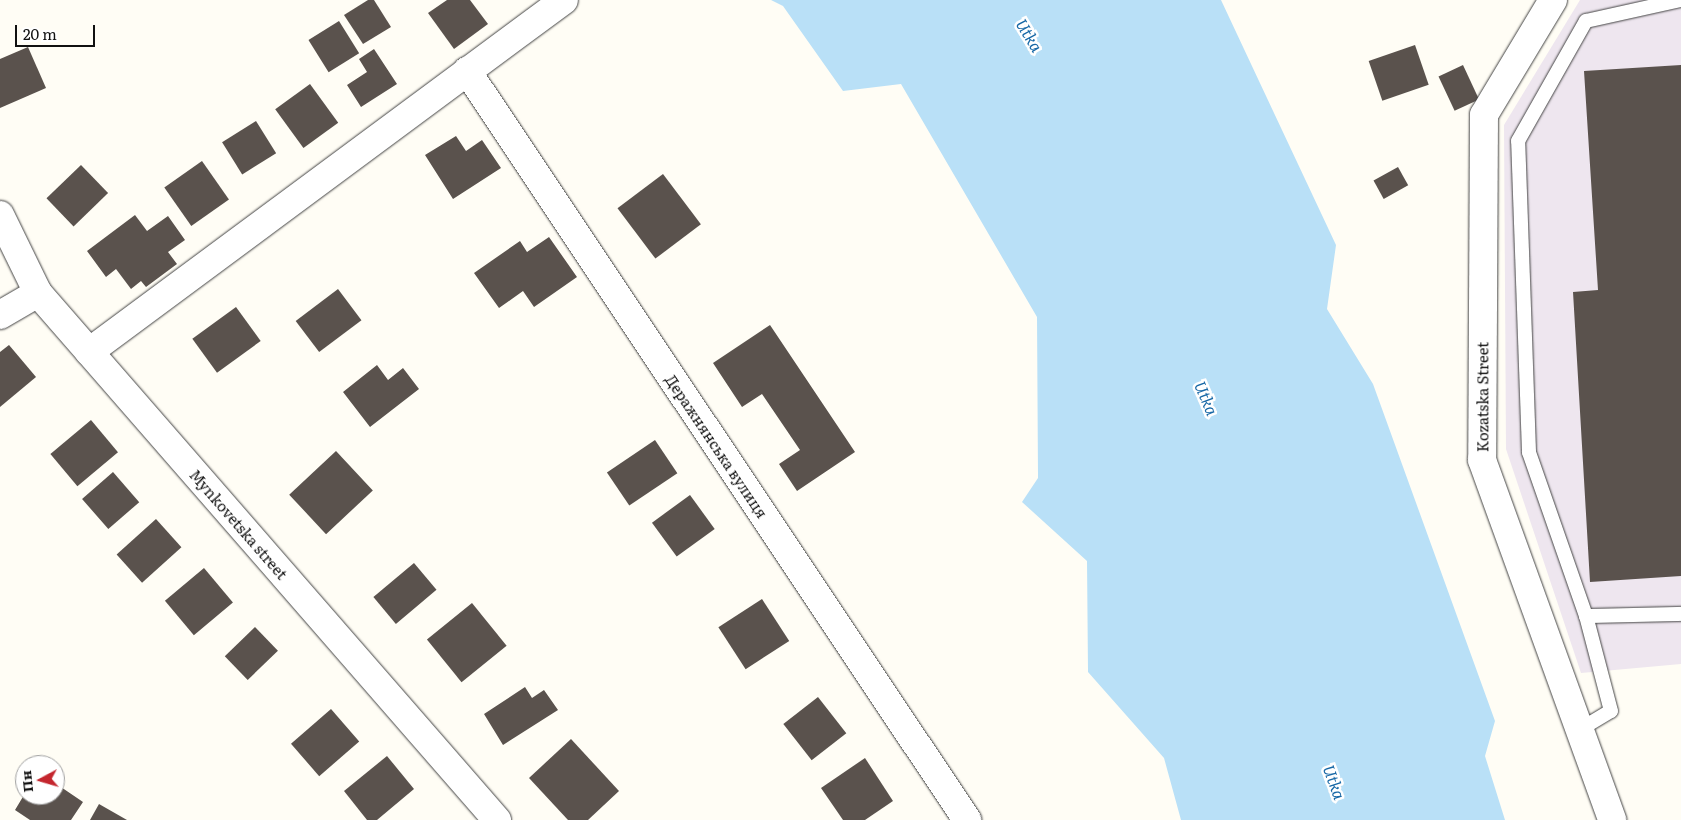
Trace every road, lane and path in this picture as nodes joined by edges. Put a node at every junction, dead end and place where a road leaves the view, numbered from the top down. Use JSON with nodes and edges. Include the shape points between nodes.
{"nodes":[{"id":1,"x":564,"y":0,"type":"edge"},
{"id":2,"x":1554,"y":0,"type":"edge"},
{"id":3,"x":1681,"y":0,"type":"edge"},
{"id":4,"x":467,"y":71,"type":"junction"},
{"id":5,"x":0,"y":215,"type":"edge"},
{"id":6,"x":38,"y":293,"type":"junction"},
{"id":7,"x":0,"y":315,"type":"edge"},
{"id":8,"x":89,"y":352,"type":"junction"},
{"id":9,"x":1681,"y":614,"type":"edge"},
{"id":10,"x":1586,"y":616,"type":"junction"},
{"id":11,"x":1579,"y":730,"type":"junction"},
{"id":12,"x":497,"y":820,"type":"edge"},
{"id":13,"x":967,"y":820,"type":"edge"},
{"id":14,"x":1612,"y":820,"type":"edge"}],
"edges":[{"from":1,"to":4,"type":"street"},
{"from":2,"to":11,"type":"street","name":"Kozatska Street","via":[[1484,114],[1482,460]]},
{"from":3,"to":10,"type":"lane","via":[[1586,21],[1518,141],[1529,452]]},
{"from":4,"to":8,"type":"street"},
{"from":4,"to":13,"type":"street","name":"Деражнянська вулиця"},
{"from":5,"to":6,"type":"street","name":"Mynkovetska street"},
{"from":6,"to":7,"type":"street"},
{"from":6,"to":8,"type":"street","name":"Mynkovetska street"},
{"from":8,"to":12,"type":"street","name":"Mynkovetska street"},
{"from":9,"to":10,"type":"lane"},
{"from":10,"to":11,"type":"lane","via":[[1611,711]]},
{"from":11,"to":14,"type":"street","name":"Kozatska Street"}]}
